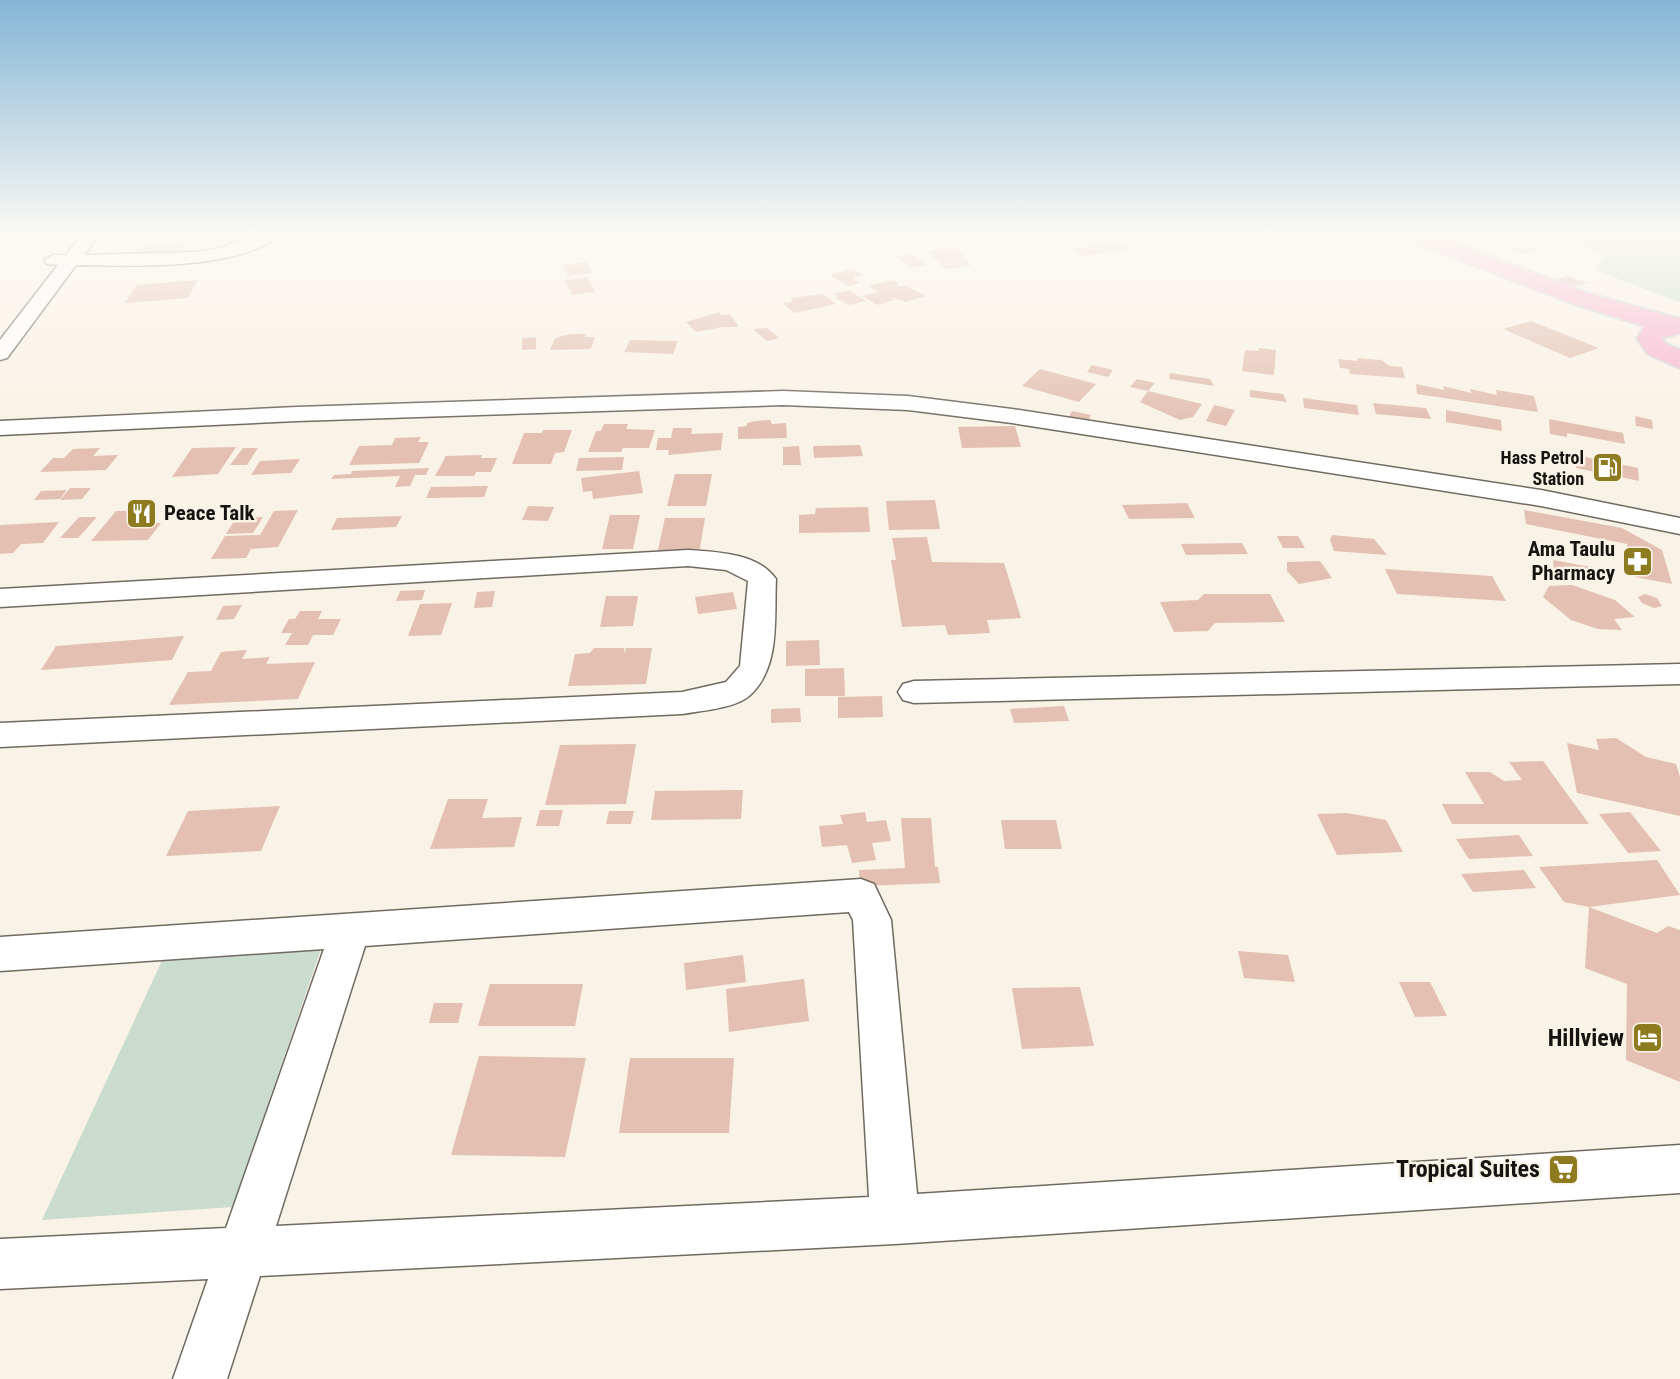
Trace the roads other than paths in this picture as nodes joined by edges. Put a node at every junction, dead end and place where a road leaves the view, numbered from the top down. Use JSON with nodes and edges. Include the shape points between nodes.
{"nodes":[{"id":1,"x":27,"y":298,"type":"edge"},
{"id":2,"x":37,"y":298,"type":"edge"},
{"id":3,"x":1582,"y":299,"type":"joint"},
{"id":4,"x":1676,"y":326,"type":"edge"},
{"id":5,"x":0,"y":327,"type":"edge"},
{"id":6,"x":1649,"y":338,"type":"junction"},
{"id":7,"x":0,"y":354,"type":"edge"},
{"id":8,"x":1680,"y":360,"type":"edge"},
{"id":9,"x":0,"y":428,"type":"edge"},
{"id":10,"x":1680,"y":526,"type":"edge"},
{"id":11,"x":0,"y":598,"type":"edge"},
{"id":12,"x":1680,"y":674,"type":"edge"},
{"id":13,"x":914,"y":692,"type":"dead end"},
{"id":14,"x":0,"y":735,"type":"edge"},
{"id":15,"x":350,"y":930,"type":"junction"},
{"id":16,"x":0,"y":954,"type":"edge"},
{"id":17,"x":1680,"y":1169,"type":"edge"},
{"id":18,"x":895,"y":1220,"type":"junction"},
{"id":19,"x":242,"y":1252,"type":"junction"},
{"id":20,"x":0,"y":1264,"type":"edge"},
{"id":21,"x":200,"y":1379,"type":"edge"}],
"edges":[{"from":1,"to":5,"type":"street"},
{"from":2,"to":7,"type":"street"},
{"from":3,"to":4,"type":"main road"},
{"from":3,"to":6,"type":"main road"},
{"from":4,"to":6,"type":"main road","via":[[1655,330]]},
{"from":6,"to":8,"type":"main road","via":[[1657,349]]},
{"from":9,"to":10,"type":"street","via":[[757,398],[908,403],[1541,498]]},
{"from":11,"to":14,"type":"street","via":[[688,558],[727,561],[753,570],[762,579],[755,668],[737,690],[715,698]]},
{"from":12,"to":13,"type":"street"},
{"from":15,"to":16,"type":"street"},
{"from":15,"to":18,"type":"street","via":[[861,895],[872,920]]},
{"from":15,"to":19,"type":"street"},
{"from":17,"to":18,"type":"street"},
{"from":18,"to":19,"type":"street"},
{"from":19,"to":20,"type":"street"},
{"from":19,"to":21,"type":"street"}]}
